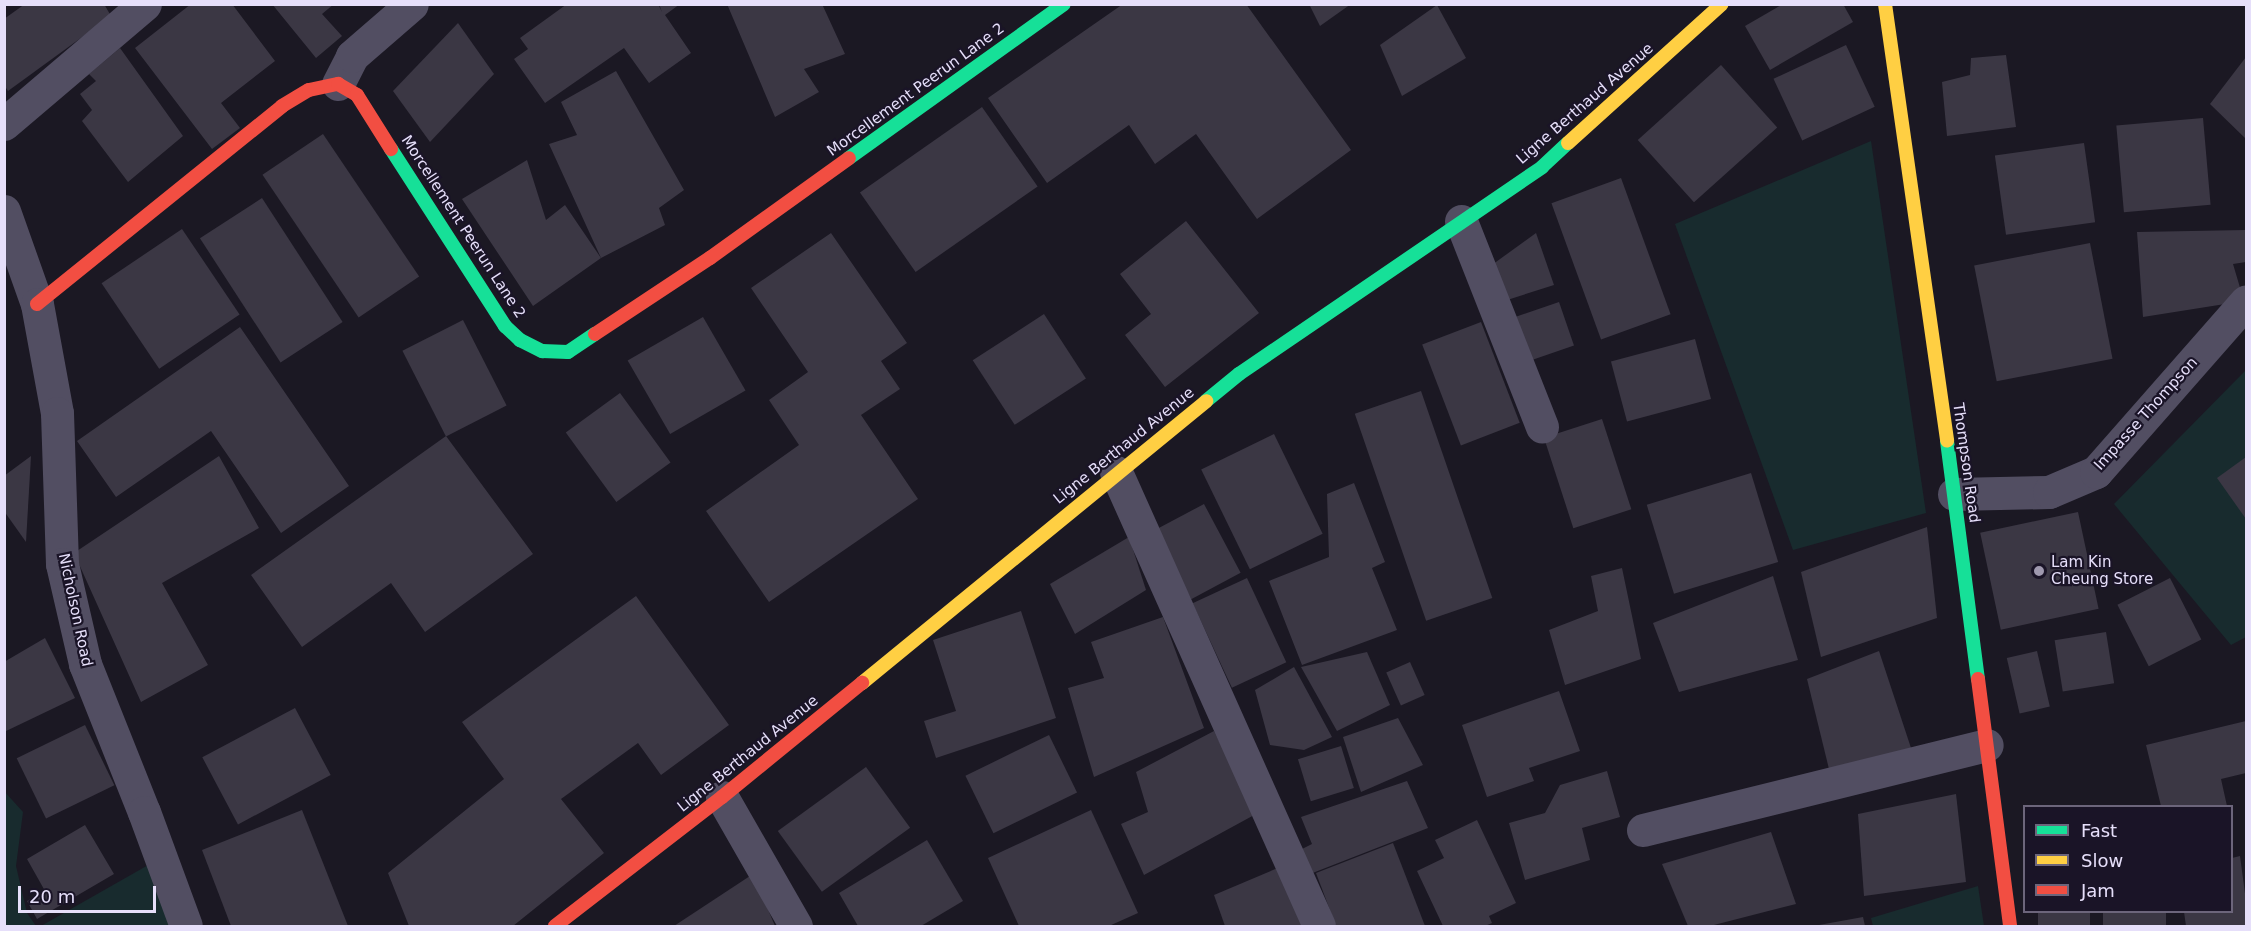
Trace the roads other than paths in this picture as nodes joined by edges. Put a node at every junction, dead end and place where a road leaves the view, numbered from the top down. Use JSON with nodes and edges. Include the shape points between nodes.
{"nodes":[{"id":1,"x":145,"y":4,"type":"edge"},
{"id":2,"x":411,"y":4,"type":"edge"},
{"id":3,"x":1064,"y":4,"type":"edge"},
{"id":4,"x":1722,"y":4,"type":"edge"},
{"id":5,"x":1885,"y":4,"type":"edge"},
{"id":6,"x":338,"y":84,"type":"junction"},
{"id":7,"x":4,"y":124,"type":"edge"},
{"id":8,"x":4,"y":211,"type":"edge"},
{"id":9,"x":1461,"y":221,"type":"junction"},
{"id":10,"x":2247,"y":301,"type":"edge"},
{"id":11,"x":37,"y":304,"type":"junction"},
{"id":12,"x":1542,"y":427,"type":"dead end"},
{"id":13,"x":1116,"y":472,"type":"junction"},
{"id":14,"x":1954,"y":494,"type":"junction"},
{"id":15,"x":1987,"y":745,"type":"junction"},
{"id":16,"x":722,"y":797,"type":"junction"},
{"id":17,"x":1643,"y":830,"type":"dead end"},
{"id":18,"x":186,"y":927,"type":"edge"},
{"id":19,"x":555,"y":927,"type":"edge"},
{"id":20,"x":796,"y":927,"type":"edge"},
{"id":21,"x":1319,"y":927,"type":"edge"},
{"id":22,"x":2010,"y":927,"type":"edge"}],
"edges":[{"from":1,"to":7,"type":"street"},
{"from":2,"to":6,"type":"street","via":[[352,56]]},
{"from":3,"to":6,"type":"street","name":"Morcellement Peerun Lane 2","via":[[710,258],[568,352],[542,351],[520,340],[506,326],[357,95]]},
{"from":4,"to":9,"type":"street","name":"Ligne Berthaud Avenue","via":[[1542,167]]},
{"from":5,"to":14,"type":"street","name":"Thompson Road"},
{"from":6,"to":11,"type":"street","via":[[309,90],[282,106]]},
{"from":8,"to":11,"type":"street","name":"Nicholson Road"},
{"from":9,"to":12,"type":"street"},
{"from":9,"to":13,"type":"street","name":"Ligne Berthaud Avenue","via":[[1239,374]]},
{"from":10,"to":14,"type":"street","name":"Impasse Thompson","via":[[2096,472],[2049,492]]},
{"from":11,"to":18,"type":"street","name":"Nicholson Road","via":[[57,413],[62,564],[85,664]]},
{"from":13,"to":16,"type":"street","name":"Ligne Berthaud Avenue"},
{"from":13,"to":21,"type":"street"},
{"from":14,"to":15,"type":"street","name":"Thompson Road"},
{"from":15,"to":17,"type":"street"},
{"from":15,"to":22,"type":"street","name":"Thompson Road"},
{"from":16,"to":19,"type":"street","name":"Ligne Berthaud Avenue"},
{"from":16,"to":20,"type":"street"}]}
